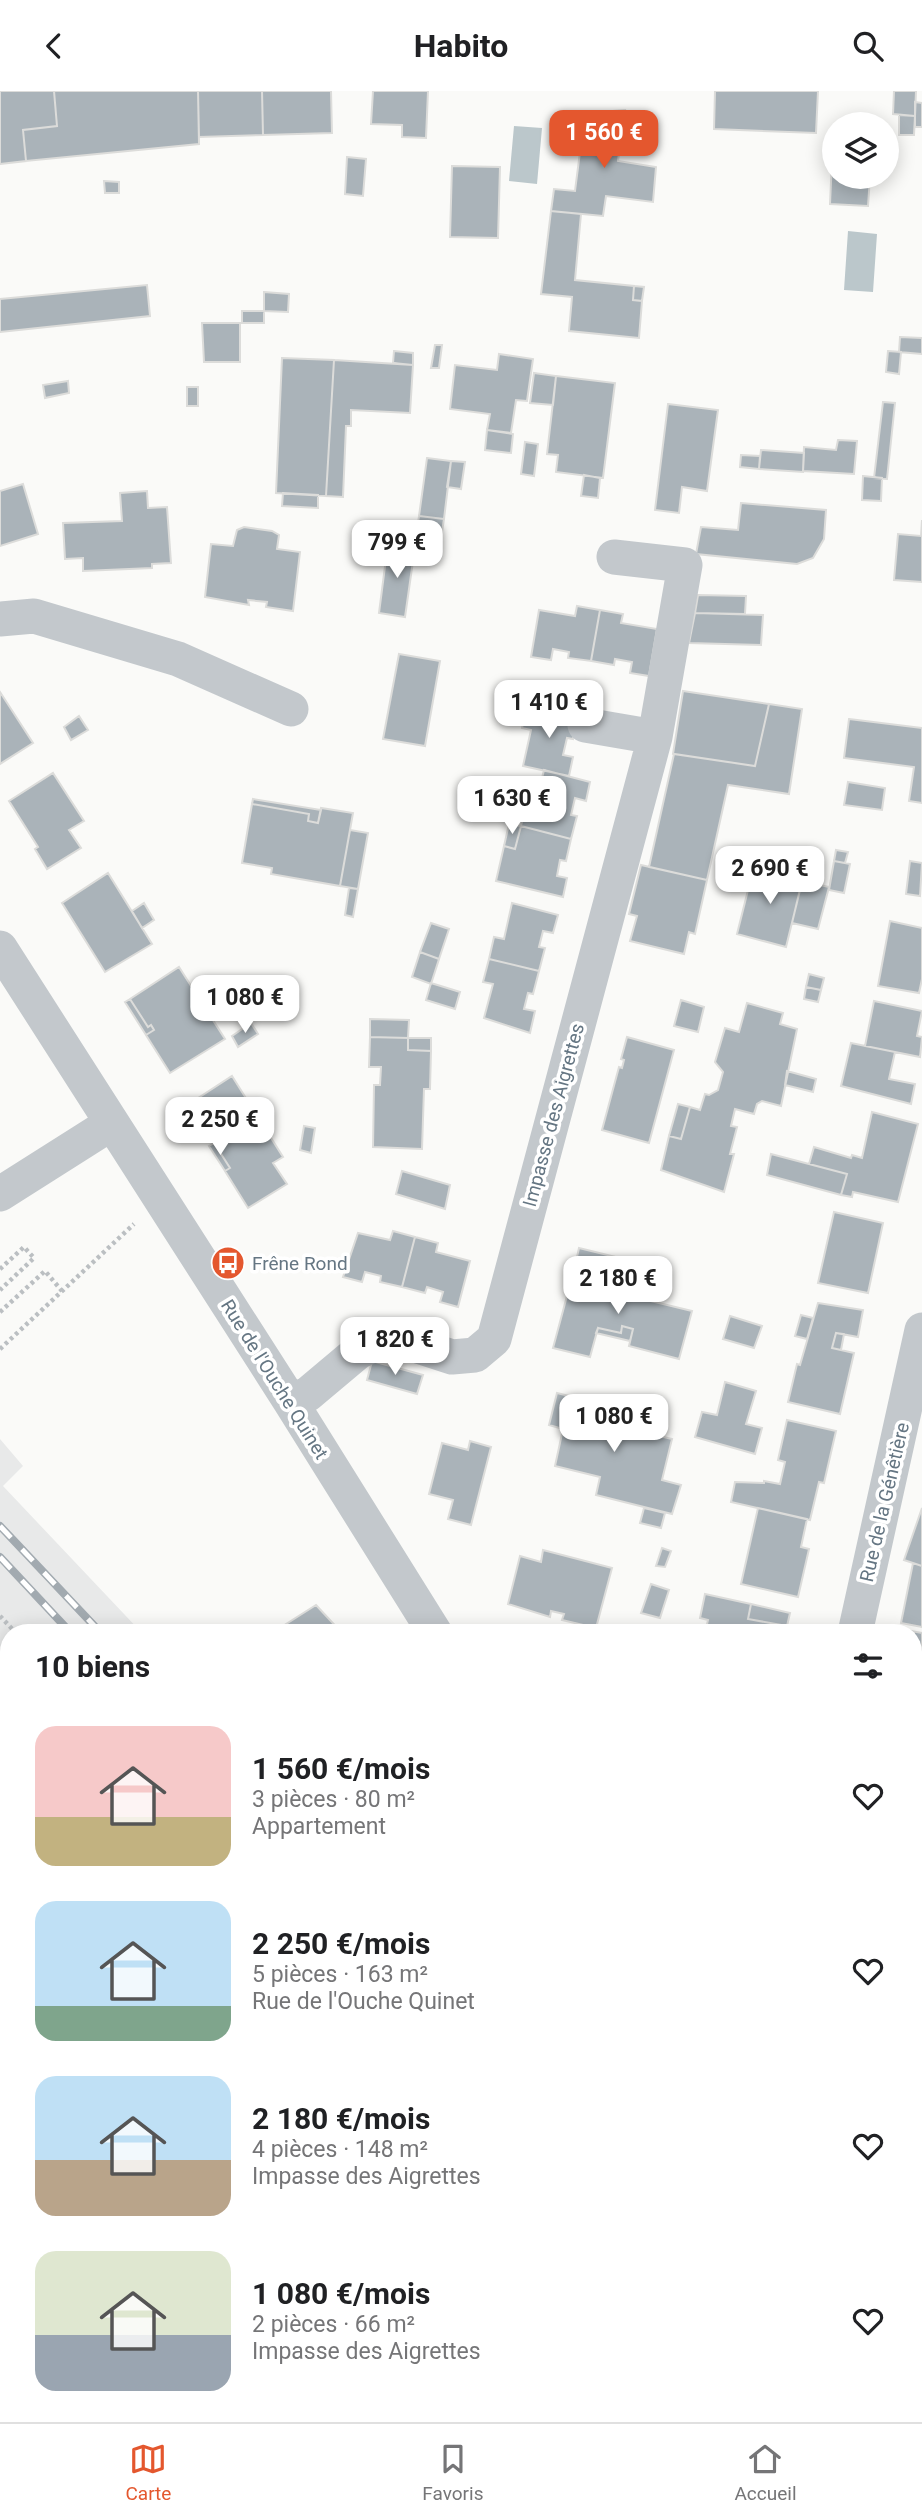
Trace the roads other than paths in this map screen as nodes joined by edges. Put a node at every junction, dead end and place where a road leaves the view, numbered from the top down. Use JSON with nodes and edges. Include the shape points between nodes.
{"nodes":[{"id":1,"x":614,"y":557,"type":"dead end"},
{"id":2,"x":0,"y":619,"type":"edge"},
{"id":3,"x":291,"y":709,"type":"dead end"},
{"id":4,"x":585,"y":725,"type":"dead end"},
{"id":5,"x":655,"y":737,"type":"junction"},
{"id":6,"x":0,"y":948,"type":"edge"},
{"id":7,"x":112,"y":1123,"type":"junction"},
{"id":8,"x":0,"y":1194,"type":"edge"},
{"id":9,"x":922,"y":1330,"type":"edge"},
{"id":10,"x":290,"y":1401,"type":"junction"},
{"id":11,"x":429,"y":1624,"type":"edge"},
{"id":12,"x":857,"y":1624,"type":"edge"}],
"edges":[{"from":1,"to":5,"type":"street","name":"Impasse des Aigrettes","via":[[685,565]]},
{"from":2,"to":3,"type":"street","via":[[34,616],[178,659]]},
{"from":4,"to":5,"type":"street"},
{"from":5,"to":10,"type":"street","name":"Impasse des Aigrettes","via":[[494,1339],[475,1355],[452,1357],[409,1343],[378,1342],[358,1352],[308,1394]]},
{"from":6,"to":7,"type":"street","name":"Rue de l'Ouche Quinet"},
{"from":7,"to":8,"type":"street"},
{"from":7,"to":10,"type":"street","name":"Rue de l'Ouche Quinet"},
{"from":9,"to":12,"type":"street","name":"Rue de la Génêtière"},
{"from":10,"to":11,"type":"street","name":"Rue de l'Ouche Quinet"}]}
